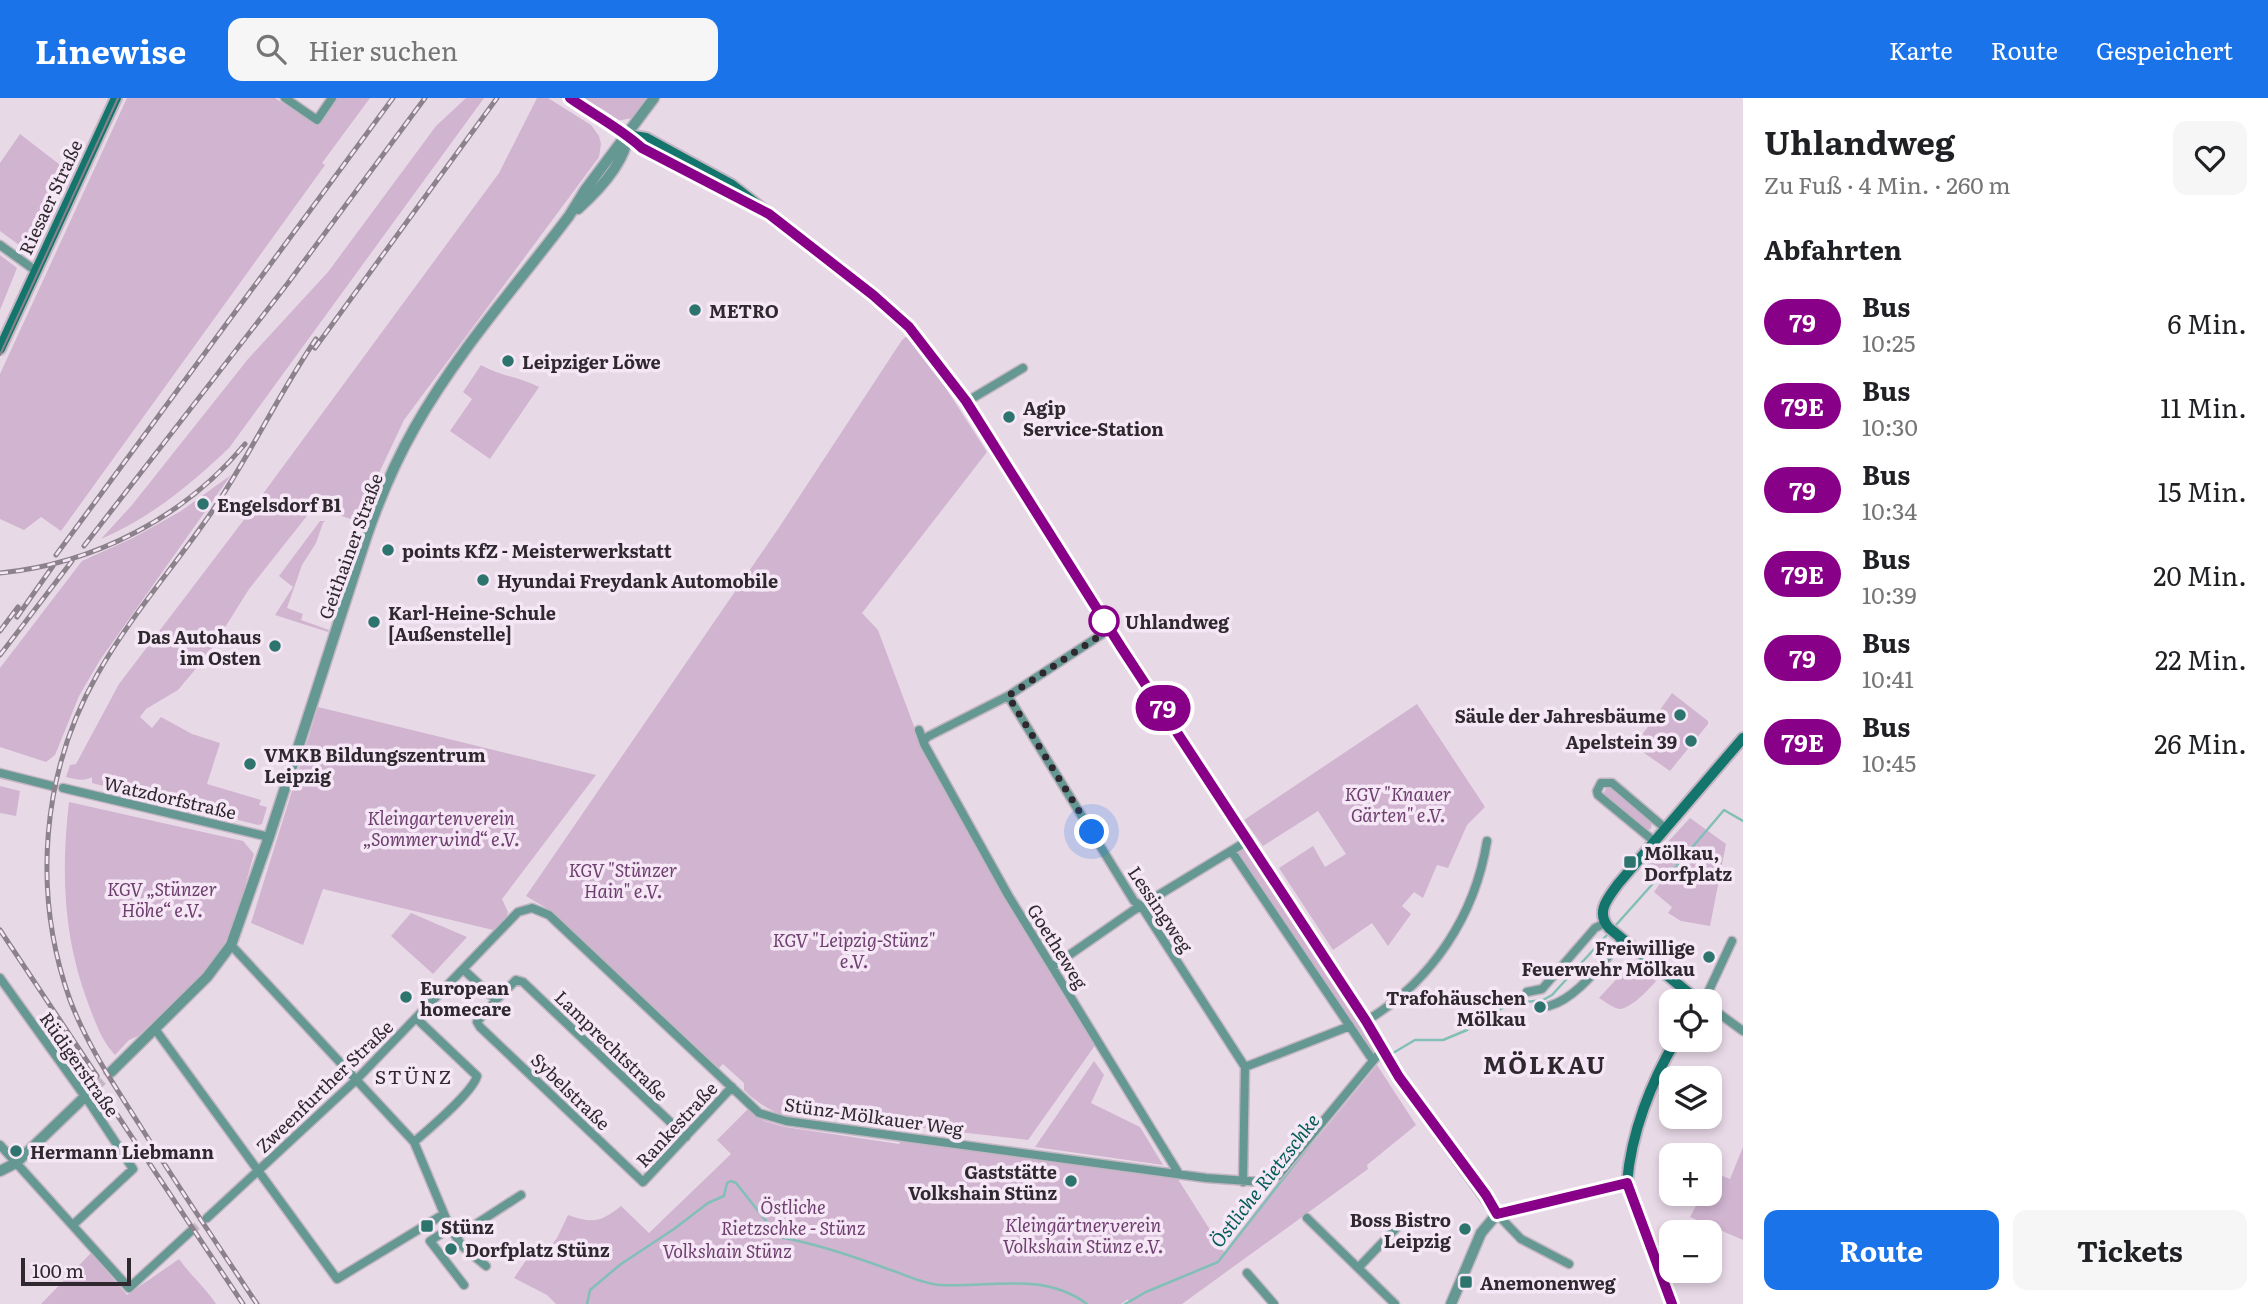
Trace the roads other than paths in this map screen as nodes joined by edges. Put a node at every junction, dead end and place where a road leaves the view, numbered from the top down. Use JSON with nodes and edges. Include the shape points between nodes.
{"nodes":[{"id":1,"x":116,"y":98,"type":"edge"},
{"id":2,"x":285,"y":98,"type":"edge"},
{"id":3,"x":332,"y":98,"type":"edge"},
{"id":4,"x":570,"y":98,"type":"edge"},
{"id":5,"x":654,"y":98,"type":"edge"},
{"id":6,"x":628,"y":135,"type":"junction"},
{"id":7,"x":0,"y":245,"type":"edge"},
{"id":8,"x":36,"y":271,"type":"junction"},
{"id":9,"x":0,"y":349,"type":"edge"},
{"id":10,"x":1023,"y":368,"type":"dead end"},
{"id":11,"x":966,"y":401,"type":"junction"},
{"id":12,"x":1110,"y":629,"type":"junction"},
{"id":13,"x":1008,"y":696,"type":"junction"},
{"id":14,"x":919,"y":730,"type":"dead end"},
{"id":15,"x":1743,"y":738,"type":"edge"},
{"id":16,"x":924,"y":741,"type":"junction"},
{"id":17,"x":0,"y":773,"type":"edge"},
{"id":18,"x":52,"y":786,"type":"dead end"},
{"id":19,"x":63,"y":788,"type":"dead end"},
{"id":20,"x":1666,"y":829,"type":"junction"},
{"id":21,"x":269,"y":837,"type":"junction"},
{"id":22,"x":1249,"y":841,"type":"junction"},
{"id":23,"x":1487,"y":841,"type":"dead end"},
{"id":24,"x":1655,"y":842,"type":"junction"},
{"id":25,"x":1232,"y":852,"type":"junction"},
{"id":26,"x":1142,"y":906,"type":"junction"},
{"id":27,"x":518,"y":912,"type":"joint"},
{"id":28,"x":1612,"y":930,"type":"junction"},
{"id":29,"x":1732,"y":941,"type":"dead end"},
{"id":30,"x":231,"y":945,"type":"junction"},
{"id":31,"x":1052,"y":967,"type":"junction"},
{"id":32,"x":464,"y":970,"type":"junction"},
{"id":33,"x":0,"y":978,"type":"edge"},
{"id":34,"x":1684,"y":989,"type":"edge"},
{"id":35,"x":1710,"y":989,"type":"edge"},
{"id":36,"x":1527,"y":992,"type":"dead end"},
{"id":37,"x":496,"y":1000,"type":"junction"},
{"id":38,"x":1549,"y":1006,"type":"dead end"},
{"id":39,"x":1722,"y":1016,"type":"edge"},
{"id":40,"x":416,"y":1018,"type":"junction"},
{"id":41,"x":1366,"y":1021,"type":"junction"},
{"id":42,"x":1350,"y":1026,"type":"junction"},
{"id":43,"x":155,"y":1029,"type":"junction"},
{"id":44,"x":1743,"y":1031,"type":"edge"},
{"id":45,"x":1382,"y":1049,"type":"junction"},
{"id":46,"x":1669,"y":1052,"type":"edge"},
{"id":47,"x":1372,"y":1059,"type":"junction"},
{"id":48,"x":1245,"y":1067,"type":"junction"},
{"id":49,"x":111,"y":1072,"type":"tunnel mouth"},
{"id":50,"x":356,"y":1080,"type":"junction"},
{"id":51,"x":95,"y":1087,"type":"tunnel mouth"},
{"id":52,"x":732,"y":1087,"type":"junction"},
{"id":53,"x":84,"y":1096,"type":"junction"},
{"id":54,"x":685,"y":1137,"type":"junction"},
{"id":55,"x":414,"y":1142,"type":"junction"},
{"id":56,"x":0,"y":1145,"type":"edge"},
{"id":57,"x":16,"y":1163,"type":"junction"},
{"id":58,"x":259,"y":1170,"type":"junction"},
{"id":59,"x":0,"y":1171,"type":"edge"},
{"id":60,"x":1179,"y":1174,"type":"junction"},
{"id":61,"x":643,"y":1182,"type":"joint"},
{"id":62,"x":1242,"y":1182,"type":"junction"},
{"id":63,"x":1627,"y":1183,"type":"junction"},
{"id":64,"x":521,"y":1195,"type":"dead end"},
{"id":65,"x":444,"y":1214,"type":"junction"},
{"id":66,"x":1497,"y":1214,"type":"junction"},
{"id":67,"x":207,"y":1217,"type":"tunnel mouth"},
{"id":68,"x":1307,"y":1218,"type":"dead end"},
{"id":69,"x":1403,"y":1221,"type":"dead end"},
{"id":70,"x":74,"y":1224,"type":"junction"},
{"id":71,"x":450,"y":1228,"type":"junction"},
{"id":72,"x":191,"y":1231,"type":"tunnel mouth"},
{"id":73,"x":456,"y":1237,"type":"junction"},
{"id":74,"x":1569,"y":1264,"type":"dead end"},
{"id":75,"x":486,"y":1266,"type":"dead end"},
{"id":76,"x":1359,"y":1267,"type":"junction"},
{"id":77,"x":1247,"y":1273,"type":"dead end"},
{"id":78,"x":464,"y":1285,"type":"dead end"},
{"id":79,"x":1274,"y":1304,"type":"edge"},
{"id":80,"x":1395,"y":1304,"type":"edge"},
{"id":81,"x":1451,"y":1304,"type":"edge"},
{"id":82,"x":1672,"y":1304,"type":"edge"}],
"edges":[{"from":1,"to":8,"type":"main road","name":"Riesaer Straße"},
{"from":2,"to":3,"type":"street","via":[[317,120]]},
{"from":4,"to":6,"type":"main road"},
{"from":5,"to":6,"type":"street","name":"Geithainer Straße"},
{"from":6,"to":11,"type":"main road","via":[[652,153],[769,214],[899,316]]},
{"from":6,"to":21,"type":"street","name":"Geithainer Straße","via":[[625,153],[593,195],[569,216],[443,384],[400,455],[366,538]]},
{"from":7,"to":8,"type":"street"},
{"from":8,"to":9,"type":"main road","name":"Riesaer Straße"},
{"from":10,"to":11,"type":"street"},
{"from":11,"to":12,"type":"main road"},
{"from":12,"to":13,"type":"street"},
{"from":12,"to":22,"type":"main road"},
{"from":13,"to":16,"type":"street"},
{"from":13,"to":26,"type":"street","name":"Lessingweg","via":[[1134,901]]},
{"from":14,"to":16,"type":"street","name":"Goetheweg"},
{"from":15,"to":20,"type":"main road"},
{"from":16,"to":31,"type":"street","name":"Goetheweg"},
{"from":17,"to":18,"type":"street"},
{"from":19,"to":21,"type":"street","name":"Watzdorfstraße"},
{"from":20,"to":24,"type":"main road"},
{"from":20,"to":24,"type":"street","via":[[1612,783],[1601,783],[1598,795]]},
{"from":21,"to":30,"type":"street","name":"Geithainer Straße"},
{"from":22,"to":25,"type":"street"},
{"from":22,"to":41,"type":"main road"},
{"from":23,"to":41,"type":"street","via":[[1465,915],[1442,952],[1389,1007]]},
{"from":24,"to":28,"type":"main road","via":[[1605,904],[1602,912]]},
{"from":25,"to":26,"type":"street"},
{"from":25,"to":42,"type":"street"},
{"from":26,"to":31,"type":"street"},
{"from":26,"to":48,"type":"street","name":"Lessingweg"},
{"from":27,"to":32,"type":"street","name":"Zweenfurther Straße"},
{"from":27,"to":52,"type":"street","name":"Stünz-Mölkauer Weg","via":[[532,908],[549,915]]},
{"from":28,"to":34,"type":"main road"},
{"from":28,"to":36,"type":"street","via":[[1595,928],[1542,989]]},
{"from":28,"to":38,"type":"street","via":[[1619,944],[1579,987]]},
{"from":29,"to":35,"type":"street"},
{"from":30,"to":43,"type":"street","name":"Geithainer Straße","via":[[207,977]]},
{"from":30,"to":50,"type":"street"},
{"from":31,"to":60,"type":"street","name":"Goetheweg"},
{"from":32,"to":37,"type":"street"},
{"from":32,"to":40,"type":"street","name":"Zweenfurther Straße"},
{"from":33,"to":53,"type":"street","name":"Rüdigerstraße"},
{"from":37,"to":54,"type":"street","name":"Lamprechtstraße","via":[[516,980],[523,982]]},
{"from":37,"to":61,"type":"street","name":"Sybelstraße","via":[[477,1023]]},
{"from":39,"to":44,"type":"street"},
{"from":40,"to":50,"type":"street","name":"Zweenfurther Straße"},
{"from":40,"to":55,"type":"street","via":[[477,1076],[468,1091]]},
{"from":41,"to":45,"type":"main road"},
{"from":42,"to":47,"type":"street"},
{"from":42,"to":48,"type":"street"},
{"from":43,"to":49,"type":"street","name":"Geithainer Straße"},
{"from":43,"to":58,"type":"street"},
{"from":45,"to":47,"type":"street","name":"Stünz-Mölkauer Weg"},
{"from":45,"to":66,"type":"main road"},
{"from":46,"to":63,"type":"main road","via":[[1650,1086]]},
{"from":47,"to":62,"type":"street","name":"Stünz-Mölkauer Weg","via":[[1278,1176]]},
{"from":48,"to":62,"type":"street"},
{"from":50,"to":55,"type":"street"},
{"from":50,"to":58,"type":"street","name":"Zweenfurther Straße"},
{"from":51,"to":53,"type":"street"},
{"from":52,"to":54,"type":"street","name":"Rankestraße"},
{"from":52,"to":60,"type":"street","name":"Stünz-Mölkauer Weg","via":[[759,1113],[786,1121]]},
{"from":53,"to":57,"type":"street"},
{"from":53,"to":70,"type":"street","name":"Rüdigerstraße","via":[[133,1169]]},
{"from":54,"to":61,"type":"street","name":"Rankestraße"},
{"from":55,"to":65,"type":"street"},
{"from":56,"to":57,"type":"street"},
{"from":57,"to":59,"type":"street"},
{"from":57,"to":70,"type":"street"},
{"from":58,"to":65,"type":"street","via":[[337,1279]]},
{"from":58,"to":67,"type":"street","name":"Zweenfurther Straße"},
{"from":60,"to":62,"type":"street","name":"Stünz-Mölkauer Weg"},
{"from":63,"to":66,"type":"main road"},
{"from":63,"to":82,"type":"main road"},
{"from":64,"to":73,"type":"street"},
{"from":65,"to":71,"type":"street"},
{"from":66,"to":74,"type":"street","via":[[1521,1239]]},
{"from":66,"to":81,"type":"street","via":[[1481,1233]]},
{"from":68,"to":76,"type":"street"},
{"from":69,"to":76,"type":"street"},
{"from":70,"to":72,"type":"street","via":[[129,1288]]},
{"from":71,"to":73,"type":"street"},
{"from":71,"to":78,"type":"street","via":[[430,1241]]},
{"from":73,"to":75,"type":"street"},
{"from":76,"to":80,"type":"street"},
{"from":77,"to":79,"type":"street"}]}
